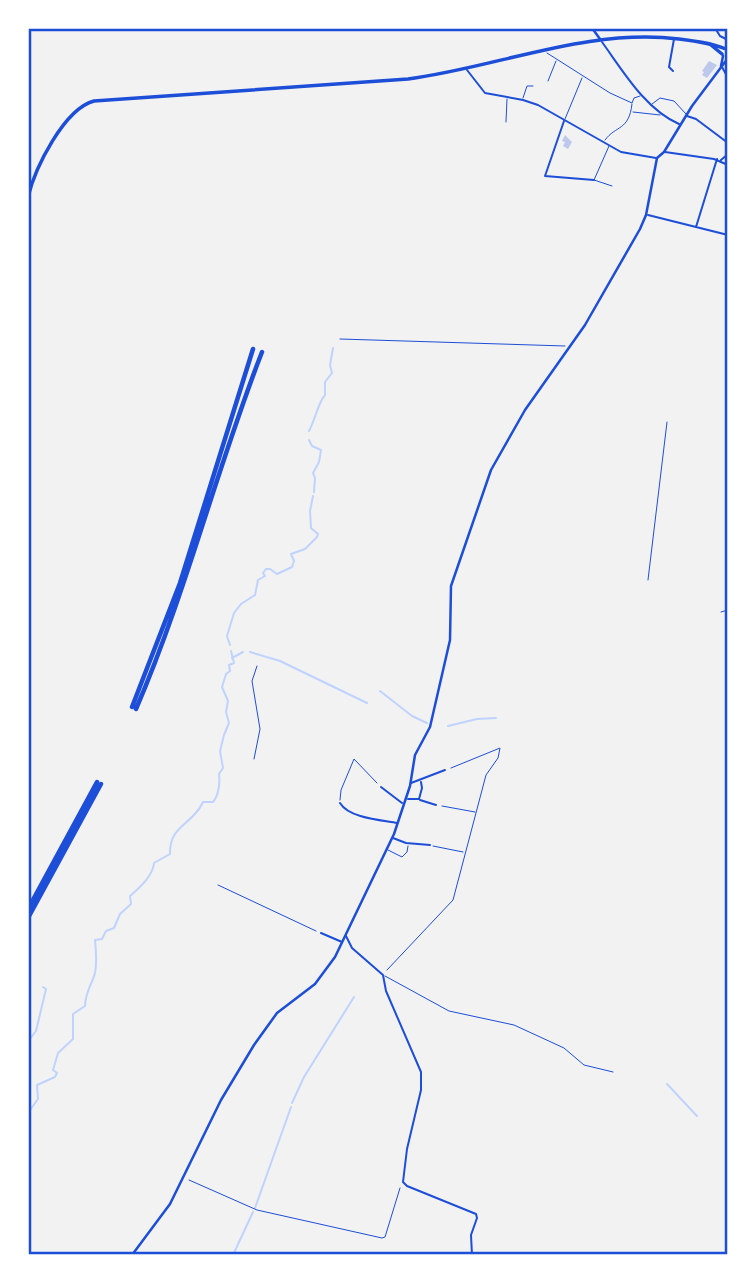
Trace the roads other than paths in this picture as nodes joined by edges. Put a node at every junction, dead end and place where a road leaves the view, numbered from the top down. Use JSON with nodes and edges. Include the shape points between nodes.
{"nodes":[{"id":1,"x":592,"y":28,"type":"edge"},
{"id":2,"x":715,"y":28,"type":"edge"},
{"id":3,"x":675,"y":38,"type":"junction"},
{"id":4,"x":600,"y":39,"type":"junction"},
{"id":5,"x":728,"y":40,"type":"edge"},
{"id":6,"x":709,"y":44,"type":"junction"},
{"id":7,"x":545,"y":49,"type":"junction"},
{"id":8,"x":727,"y":49,"type":"edge"},
{"id":9,"x":723,"y":55,"type":"junction"},
{"id":10,"x":728,"y":58,"type":"edge"},
{"id":11,"x":557,"y":59,"type":"junction"},
{"id":12,"x":721,"y":66,"type":"junction"},
{"id":13,"x":465,"y":68,"type":"junction"},
{"id":14,"x":673,"y":71,"type":"dead end"},
{"id":15,"x":583,"y":76,"type":"junction"},
{"id":16,"x":728,"y":78,"type":"edge"},
{"id":17,"x":548,"y":81,"type":"dead end"},
{"id":18,"x":533,"y":86,"type":"dead end"},
{"id":19,"x":643,"y":95,"type":"junction"},
{"id":20,"x":507,"y":97,"type":"junction"},
{"id":21,"x":523,"y":100,"type":"junction"},
{"id":22,"x":632,"y":103,"type":"junction"},
{"id":23,"x":652,"y":104,"type":"junction"},
{"id":24,"x":631,"y":111,"type":"junction"},
{"id":25,"x":662,"y":114,"type":"junction"},
{"id":26,"x":686,"y":115,"type":"junction"},
{"id":27,"x":564,"y":120,"type":"junction"},
{"id":28,"x":506,"y":122,"type":"dead end"},
{"id":29,"x":680,"y":125,"type":"junction"},
{"id":30,"x":604,"y":142,"type":"junction"},
{"id":31,"x":728,"y":143,"type":"edge"},
{"id":32,"x":609,"y":145,"type":"junction"},
{"id":33,"x":664,"y":152,"type":"junction"},
{"id":34,"x":728,"y":154,"type":"edge"},
{"id":35,"x":657,"y":158,"type":"junction"},
{"id":36,"x":719,"y":160,"type":"junction"},
{"id":37,"x":728,"y":165,"type":"edge"},
{"id":38,"x":593,"y":180,"type":"junction"},
{"id":39,"x":612,"y":186,"type":"dead end"},
{"id":40,"x":28,"y":197,"type":"edge"},
{"id":41,"x":646,"y":215,"type":"junction"},
{"id":42,"x":696,"y":228,"type":"junction"},
{"id":43,"x":728,"y":236,"type":"edge"},
{"id":44,"x":253,"y":349,"type":"dead end"},
{"id":45,"x":262,"y":352,"type":"dead end"},
{"id":46,"x":445,"y":770,"type":"road end"},
{"id":47,"x":421,"y":780,"type":"junction"},
{"id":48,"x":411,"y":783,"type":"junction"},
{"id":49,"x":381,"y":787,"type":"road end"},
{"id":50,"x":407,"y":799,"type":"junction"},
{"id":51,"x":419,"y":799,"type":"junction"},
{"id":52,"x":340,"y":803,"type":"road end"},
{"id":53,"x":404,"y":804,"type":"junction"},
{"id":54,"x":436,"y":805,"type":"road end"},
{"id":55,"x":398,"y":823,"type":"junction"},
{"id":56,"x":392,"y":837,"type":"junction"},
{"id":57,"x":408,"y":842,"type":"junction"},
{"id":58,"x":430,"y":845,"type":"road end"},
{"id":59,"x":386,"y":850,"type":"junction"},
{"id":60,"x":28,"y":909,"type":"edge"},
{"id":61,"x":28,"y":918,"type":"edge"},
{"id":62,"x":321,"y":933,"type":"road end"},
{"id":63,"x":346,"y":933,"type":"junction"},
{"id":64,"x":342,"y":943,"type":"junction"},
{"id":65,"x":349,"y":945,"type":"junction"},
{"id":66,"x":383,"y":975,"type":"junction"},
{"id":67,"x":613,"y":1072,"type":"dead end"},
{"id":68,"x":132,"y":1255,"type":"edge"},
{"id":69,"x":472,"y":1255,"type":"edge"}],
"edges":[{"from":1,"to":4,"type":"street"},
{"from":2,"to":5,"type":"street"},
{"from":3,"to":4,"type":"main road"},
{"from":3,"to":6,"type":"main road"},
{"from":3,"to":14,"type":"street","via":[[669,66]]},
{"from":4,"to":7,"type":"main road"},
{"from":4,"to":19,"type":"street"},
{"from":6,"to":8,"type":"main road"},
{"from":6,"to":9,"type":"main road"},
{"from":7,"to":11,"type":"lane"},
{"from":7,"to":13,"type":"main road"},
{"from":8,"to":9,"type":"main road"},
{"from":9,"to":10,"type":"main road"},
{"from":9,"to":12,"type":"street"},
{"from":10,"to":12,"type":"street"},
{"from":11,"to":15,"type":"lane"},
{"from":11,"to":17,"type":"lane"},
{"from":12,"to":16,"type":"street"},
{"from":12,"to":26,"type":"street"},
{"from":13,"to":20,"type":"street","via":[[483,92]]},
{"from":13,"to":40,"type":"main road","via":[[386,81],[92,102],[70,115]]},
{"from":15,"to":22,"type":"lane"},
{"from":15,"to":27,"type":"lane"},
{"from":18,"to":21,"type":"lane","via":[[527,86]]},
{"from":19,"to":22,"type":"lane"},
{"from":19,"to":23,"type":"street"},
{"from":20,"to":21,"type":"street"},
{"from":20,"to":28,"type":"lane"},
{"from":21,"to":27,"type":"street"},
{"from":22,"to":24,"type":"lane"},
{"from":23,"to":25,"type":"street"},
{"from":23,"to":26,"type":"lane","via":[[660,98],[672,100]]},
{"from":24,"to":25,"type":"lane"},
{"from":24,"to":30,"type":"lane","via":[[623,127]]},
{"from":25,"to":29,"type":"street"},
{"from":26,"to":29,"type":"street"},
{"from":26,"to":31,"type":"street"},
{"from":27,"to":30,"type":"street"},
{"from":27,"to":38,"type":"street","via":[[545,176]]},
{"from":29,"to":33,"type":"street"},
{"from":30,"to":32,"type":"street"},
{"from":32,"to":35,"type":"street","via":[[629,155]]},
{"from":32,"to":38,"type":"lane"},
{"from":33,"to":35,"type":"street"},
{"from":33,"to":36,"type":"street"},
{"from":34,"to":36,"type":"street"},
{"from":35,"to":41,"type":"street"},
{"from":36,"to":37,"type":"street"},
{"from":36,"to":42,"type":"street"},
{"from":38,"to":39,"type":"lane"},
{"from":41,"to":42,"type":"street"},
{"from":41,"to":48,"type":"street","via":[[593,312],[501,450],[488,480],[452,583],[448,649],[432,720],[415,755]]},
{"from":42,"to":43,"type":"street"},
{"from":44,"to":45,"type":"highway","via":[[180,583],[134,708],[179,601]]},
{"from":46,"to":47,"type":"street"},
{"from":47,"to":48,"type":"street"},
{"from":47,"to":51,"type":"street"},
{"from":48,"to":50,"type":"street"},
{"from":49,"to":53,"type":"street"},
{"from":50,"to":51,"type":"street"},
{"from":50,"to":53,"type":"street"},
{"from":51,"to":54,"type":"street"},
{"from":52,"to":55,"type":"street","via":[[352,812]]},
{"from":53,"to":55,"type":"street"},
{"from":55,"to":56,"type":"street"},
{"from":56,"to":57,"type":"street"},
{"from":56,"to":59,"type":"street"},
{"from":57,"to":58,"type":"street"},
{"from":57,"to":59,"type":"lane","via":[[403,857]]},
{"from":59,"to":63,"type":"street"},
{"from":60,"to":61,"type":"highway","via":[[99,783]]},
{"from":62,"to":64,"type":"street"},
{"from":63,"to":64,"type":"street"},
{"from":63,"to":65,"type":"street"},
{"from":64,"to":65,"type":"street"},
{"from":64,"to":68,"type":"street","via":[[320,978],[277,1013],[254,1045],[163,1215]]},
{"from":65,"to":66,"type":"street"},
{"from":66,"to":67,"type":"lane","via":[[452,1012],[514,1025],[564,1048],[584,1065]]},
{"from":66,"to":69,"type":"street","via":[[422,1077],[404,1183],[476,1214]]}]}
